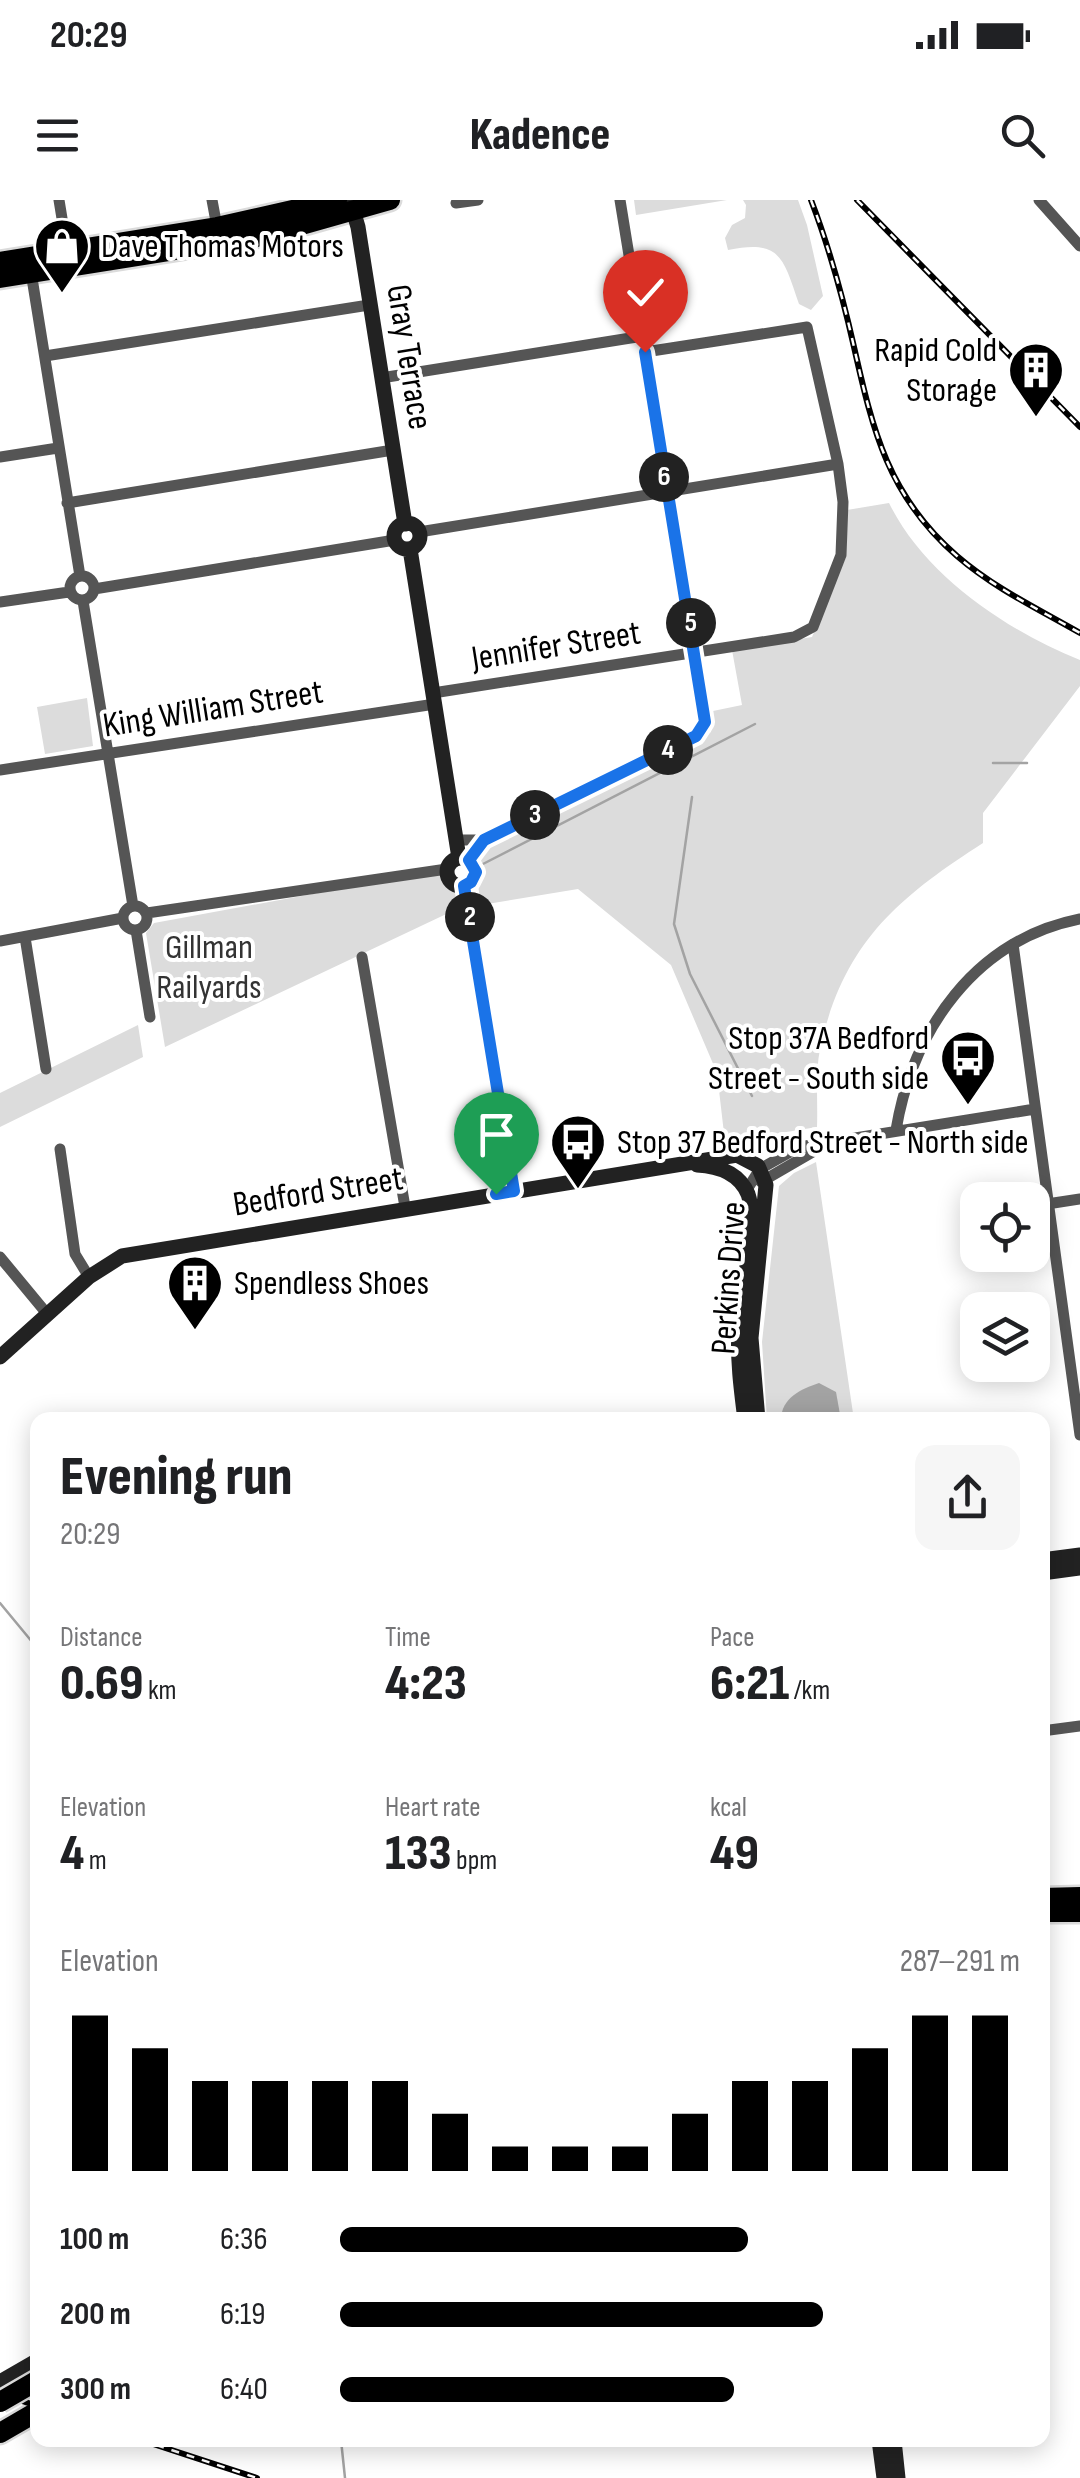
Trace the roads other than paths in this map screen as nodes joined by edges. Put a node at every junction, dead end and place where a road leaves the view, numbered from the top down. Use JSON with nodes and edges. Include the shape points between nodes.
{"nodes":[{"id":1,"x":59,"y":200,"type":"edge"},
{"id":2,"x":212,"y":200,"type":"edge"},
{"id":3,"x":390,"y":200,"type":"edge"},
{"id":4,"x":478,"y":200,"type":"edge"},
{"id":5,"x":620,"y":200,"type":"edge"},
{"id":6,"x":1039,"y":200,"type":"edge"},
{"id":7,"x":347,"y":204,"type":"edge"},
{"id":8,"x":456,"y":204,"type":"dead end"},
{"id":9,"x":216,"y":228,"type":"junction"},
{"id":10,"x":1080,"y":246,"type":"edge"},
{"id":11,"x":69,"y":259,"type":"junction"},
{"id":12,"x":0,"y":262,"type":"edge"},
{"id":13,"x":30,"y":266,"type":"junction"},
{"id":14,"x":0,"y":278,"type":"edge"},
{"id":15,"x":370,"y":305,"type":"junction"},
{"id":16,"x":642,"y":336,"type":"junction"},
{"id":17,"x":645,"y":352,"type":"junction"},
{"id":18,"x":45,"y":356,"type":"junction"},
{"id":19,"x":381,"y":378,"type":"junction"},
{"id":20,"x":58,"y":448,"type":"junction"},
{"id":21,"x":393,"y":450,"type":"junction"},
{"id":22,"x":0,"y":457,"type":"edge"},
{"id":23,"x":838,"y":464,"type":"junction"},
{"id":24,"x":667,"y":492,"type":"junction"},
{"id":25,"x":68,"y":503,"type":"junction"},
{"id":26,"x":412,"y":528,"type":"junction"},
{"id":27,"x":403,"y":544,"type":"junction"},
{"id":28,"x":80,"y":576,"type":"junction"},
{"id":29,"x":94,"y":589,"type":"junction"},
{"id":30,"x":69,"y":592,"type":"junction"},
{"id":31,"x":84,"y":601,"type":"junction"},
{"id":32,"x":0,"y":602,"type":"edge"},
{"id":33,"x":696,"y":652,"type":"junction"},
{"id":34,"x":434,"y":698,"type":"junction"},
{"id":35,"x":108,"y":753,"type":"junction"},
{"id":36,"x":0,"y":770,"type":"edge"},
{"id":37,"x":456,"y":840,"type":"junction"},
{"id":38,"x":484,"y":840,"type":"junction"},
{"id":39,"x":458,"y":862,"type":"junction"},
{"id":40,"x":464,"y":886,"type":"junction"},
{"id":41,"x":132,"y":906,"type":"junction"},
{"id":42,"x":147,"y":913,"type":"junction"},
{"id":43,"x":123,"y":918,"type":"junction"},
{"id":44,"x":1080,"y":919,"type":"edge"},
{"id":45,"x":136,"y":930,"type":"junction"},
{"id":46,"x":26,"y":937,"type":"junction"},
{"id":47,"x":0,"y":941,"type":"edge"},
{"id":48,"x":1013,"y":944,"type":"junction"},
{"id":49,"x":362,"y":957,"type":"dead end"},
{"id":50,"x":150,"y":1017,"type":"dead end"},
{"id":51,"x":46,"y":1070,"type":"dead end"},
{"id":52,"x":1034,"y":1110,"type":"junction"},
{"id":53,"x":896,"y":1130,"type":"junction"},
{"id":54,"x":60,"y":1149,"type":"dead end"},
{"id":55,"x":683,"y":1165,"type":"junction"},
{"id":56,"x":763,"y":1174,"type":"junction"},
{"id":57,"x":1044,"y":1182,"type":"edge"},
{"id":58,"x":514,"y":1191,"type":"junction"},
{"id":59,"x":746,"y":1191,"type":"junction"},
{"id":60,"x":1080,"y":1199,"type":"edge"},
{"id":61,"x":1050,"y":1204,"type":"edge"},
{"id":62,"x":405,"y":1207,"type":"junction"},
{"id":63,"x":1050,"y":1225,"type":"edge"},
{"id":64,"x":0,"y":1257,"type":"edge"},
{"id":65,"x":89,"y":1277,"type":"junction"},
{"id":66,"x":48,"y":1315,"type":"junction"},
{"id":67,"x":0,"y":1357,"type":"edge"},
{"id":68,"x":744,"y":1412,"type":"edge"},
{"id":69,"x":757,"y":1412,"type":"edge"},
{"id":70,"x":1080,"y":1434,"type":"edge"},
{"id":71,"x":1080,"y":1555,"type":"edge"},
{"id":72,"x":1050,"y":1559,"type":"edge"},
{"id":73,"x":1080,"y":1568,"type":"edge"},
{"id":74,"x":1050,"y":1572,"type":"edge"},
{"id":75,"x":1080,"y":1726,"type":"edge"},
{"id":76,"x":1050,"y":1730,"type":"edge"},
{"id":77,"x":1080,"y":1897,"type":"edge"},
{"id":78,"x":1050,"y":1898,"type":"edge"},
{"id":79,"x":1050,"y":1912,"type":"edge"},
{"id":80,"x":1080,"y":1912,"type":"edge"},
{"id":81,"x":30,"y":2365,"type":"edge"},
{"id":82,"x":0,"y":2382,"type":"edge"},
{"id":83,"x":30,"y":2385,"type":"edge"},
{"id":84,"x":30,"y":2398,"type":"edge"},
{"id":85,"x":0,"y":2402,"type":"edge"},
{"id":86,"x":0,"y":2415,"type":"edge"},
{"id":87,"x":30,"y":2416,"type":"edge"},
{"id":88,"x":0,"y":2434,"type":"edge"},
{"id":89,"x":880,"y":2447,"type":"edge"},
{"id":90,"x":895,"y":2447,"type":"edge"},
{"id":91,"x":884,"y":2478,"type":"edge"},
{"id":92,"x":898,"y":2478,"type":"edge"}],
"edges":[{"from":1,"to":11,"type":"street"},
{"from":2,"to":9,"type":"street"},
{"from":3,"to":7,"type":"highway"},
{"from":4,"to":8,"type":"street"},
{"from":5,"to":16,"type":"street"},
{"from":6,"to":10,"type":"street"},
{"from":7,"to":9,"type":"highway"},
{"from":7,"to":11,"type":"highway","via":[[238,241]]},
{"from":7,"to":15,"type":"street","name":"Gray Terrace"},
{"from":9,"to":11,"type":"highway"},
{"from":11,"to":13,"type":"highway"},
{"from":12,"to":13,"type":"highway"},
{"from":13,"to":14,"type":"highway"},
{"from":13,"to":18,"type":"street"},
{"from":15,"to":18,"type":"street"},
{"from":15,"to":19,"type":"street","name":"Gray Terrace"},
{"from":16,"to":17,"type":"street"},
{"from":16,"to":19,"type":"street"},
{"from":17,"to":23,"type":"street","via":[[807,328]]},
{"from":17,"to":24,"type":"street"},
{"from":18,"to":20,"type":"street"},
{"from":19,"to":21,"type":"street","name":"Gray Terrace"},
{"from":20,"to":22,"type":"street"},
{"from":20,"to":25,"type":"street"},
{"from":21,"to":25,"type":"street"},
{"from":21,"to":26,"type":"street","name":"Gray Terrace"},
{"from":23,"to":24,"type":"street"},
{"from":23,"to":33,"type":"street","name":"Jennifer Street","via":[[842,555],[813,627]]},
{"from":24,"to":26,"type":"street"},
{"from":24,"to":33,"type":"street"},
{"from":25,"to":28,"type":"street"},
{"from":26,"to":27,"type":"street","via":[[396,532]]},
{"from":27,"to":29,"type":"street"},
{"from":27,"to":34,"type":"street"},
{"from":28,"to":29,"type":"street"},
{"from":28,"to":30,"type":"street"},
{"from":29,"to":31,"type":"street"},
{"from":30,"to":31,"type":"street"},
{"from":30,"to":32,"type":"street"},
{"from":31,"to":35,"type":"street"},
{"from":33,"to":34,"type":"street","name":"Jennifer Street"},
{"from":33,"to":38,"type":"street","via":[[705,709],[696,736]]},
{"from":34,"to":35,"type":"street","name":"King William Street"},
{"from":34,"to":37,"type":"street"},
{"from":35,"to":36,"type":"street","name":"King William Street"},
{"from":35,"to":41,"type":"street"},
{"from":37,"to":38,"type":"street"},
{"from":37,"to":39,"type":"street"},
{"from":38,"to":39,"type":"street"},
{"from":39,"to":40,"type":"street","via":[[454,884]]},
{"from":39,"to":40,"type":"street","via":[[476,872]]},
{"from":39,"to":42,"type":"street"},
{"from":40,"to":58,"type":"street"},
{"from":41,"to":42,"type":"street"},
{"from":41,"to":43,"type":"street"},
{"from":42,"to":45,"type":"street","via":[[146,924]]},
{"from":43,"to":45,"type":"street"},
{"from":43,"to":46,"type":"street"},
{"from":44,"to":48,"type":"street"},
{"from":45,"to":50,"type":"street"},
{"from":46,"to":47,"type":"street"},
{"from":46,"to":51,"type":"street"},
{"from":48,"to":52,"type":"street"},
{"from":48,"to":53,"type":"street","via":[[965,981],[930,1027]]},
{"from":49,"to":62,"type":"street"},
{"from":52,"to":53,"type":"street"},
{"from":52,"to":57,"type":"street"},
{"from":53,"to":56,"type":"street","via":[[799,1147]]},
{"from":54,"to":65,"type":"street","via":[[75,1254]]},
{"from":55,"to":56,"type":"street","name":"Perkins Drive","via":[[737,1155]]},
{"from":55,"to":58,"type":"street","name":"Bedford Street"},
{"from":55,"to":59,"type":"street","name":"Perkins Drive","via":[[719,1168]]},
{"from":56,"to":59,"type":"street"},
{"from":56,"to":69,"type":"street","name":"Perkins Drive","via":[[751,1338]]},
{"from":58,"to":62,"type":"street","name":"Bedford Street"},
{"from":59,"to":68,"type":"street","name":"Perkins Drive","via":[[750,1220],[738,1339]]},
{"from":60,"to":61,"type":"street"},
{"from":62,"to":65,"type":"street","name":"Bedford Street","via":[[134,1253]]},
{"from":63,"to":70,"type":"street"},
{"from":64,"to":66,"type":"street"},
{"from":65,"to":66,"type":"street","name":"Bedford Street"},
{"from":66,"to":67,"type":"street","name":"Bedford Street"},
{"from":71,"to":72,"type":"street"},
{"from":73,"to":74,"type":"street"},
{"from":75,"to":76,"type":"street"},
{"from":77,"to":78,"type":"highway"},
{"from":79,"to":80,"type":"highway"},
{"from":81,"to":82,"type":"street"},
{"from":83,"to":85,"type":"highway","bridge":true},
{"from":84,"to":86,"type":"highway"},
{"from":87,"to":88,"type":"highway"},
{"from":89,"to":91,"type":"street"},
{"from":90,"to":92,"type":"street"}]}
